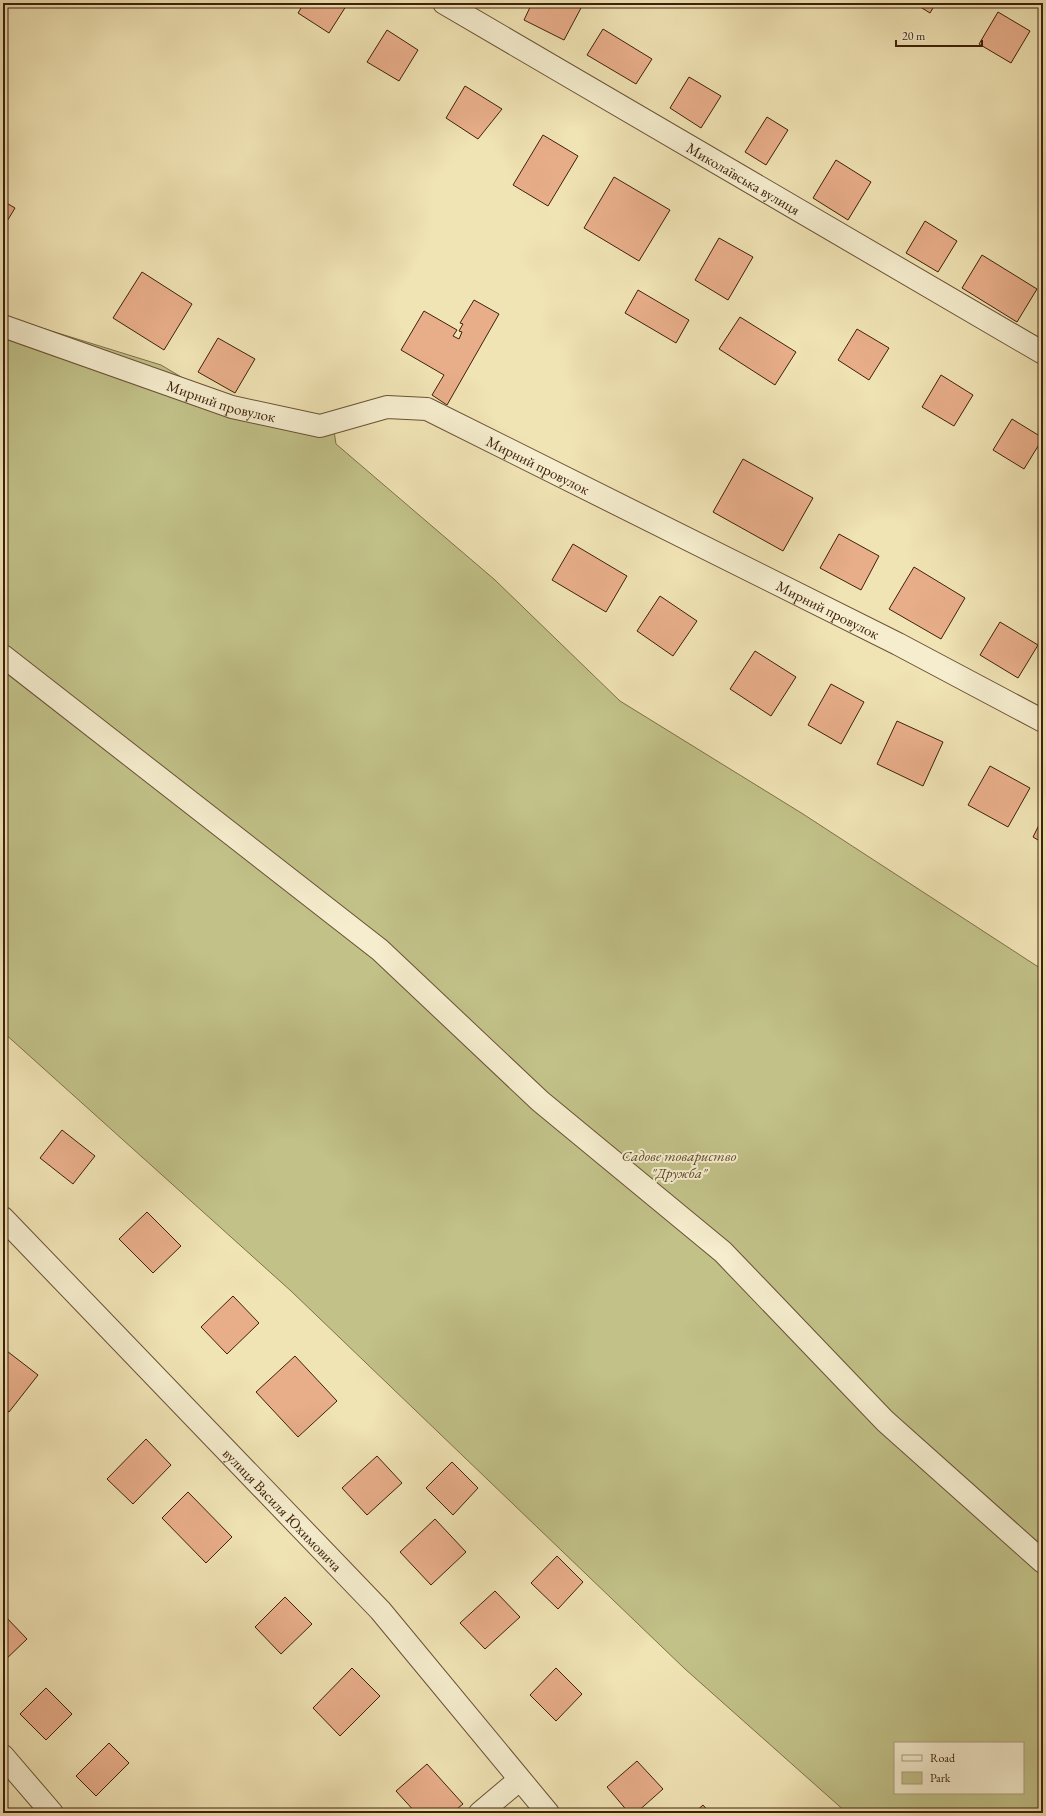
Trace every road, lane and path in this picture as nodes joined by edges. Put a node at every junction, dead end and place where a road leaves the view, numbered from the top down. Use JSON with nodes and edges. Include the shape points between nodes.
{"nodes":[{"id":1,"x":444,"y":3,"type":"edge"},
{"id":2,"x":3,"y":326,"type":"edge"},
{"id":3,"x":1043,"y":352,"type":"edge"},
{"id":4,"x":3,"y":656,"type":"edge"},
{"id":5,"x":1043,"y":721,"type":"edge"},
{"id":6,"x":3,"y":1218,"type":"edge"},
{"id":7,"x":1043,"y":1562,"type":"edge"},
{"id":8,"x":3,"y":1756,"type":"edge"},
{"id":9,"x":519,"y":1780,"type":"junction"},
{"id":10,"x":52,"y":1813,"type":"edge"},
{"id":11,"x":480,"y":1813,"type":"edge"},
{"id":12,"x":548,"y":1813,"type":"edge"}],
"edges":[{"from":1,"to":3,"type":"street","name":"Миколаївська вулиця"},
{"from":2,"to":5,"type":"street","name":"Мирний провулок","via":[[232,407],[320,426],[387,407],[427,409],[898,644]]},
{"from":4,"to":7,"type":"street","via":[[380,950],[540,1101],[723,1252],[886,1421]]},
{"from":6,"to":9,"type":"street","name":"вулиця Василя Юхимовича","via":[[380,1610]]},
{"from":8,"to":10,"type":"street"},
{"from":9,"to":11,"type":"street"},
{"from":9,"to":12,"type":"street","name":"вулиця Василя Юхимовича"}]}
